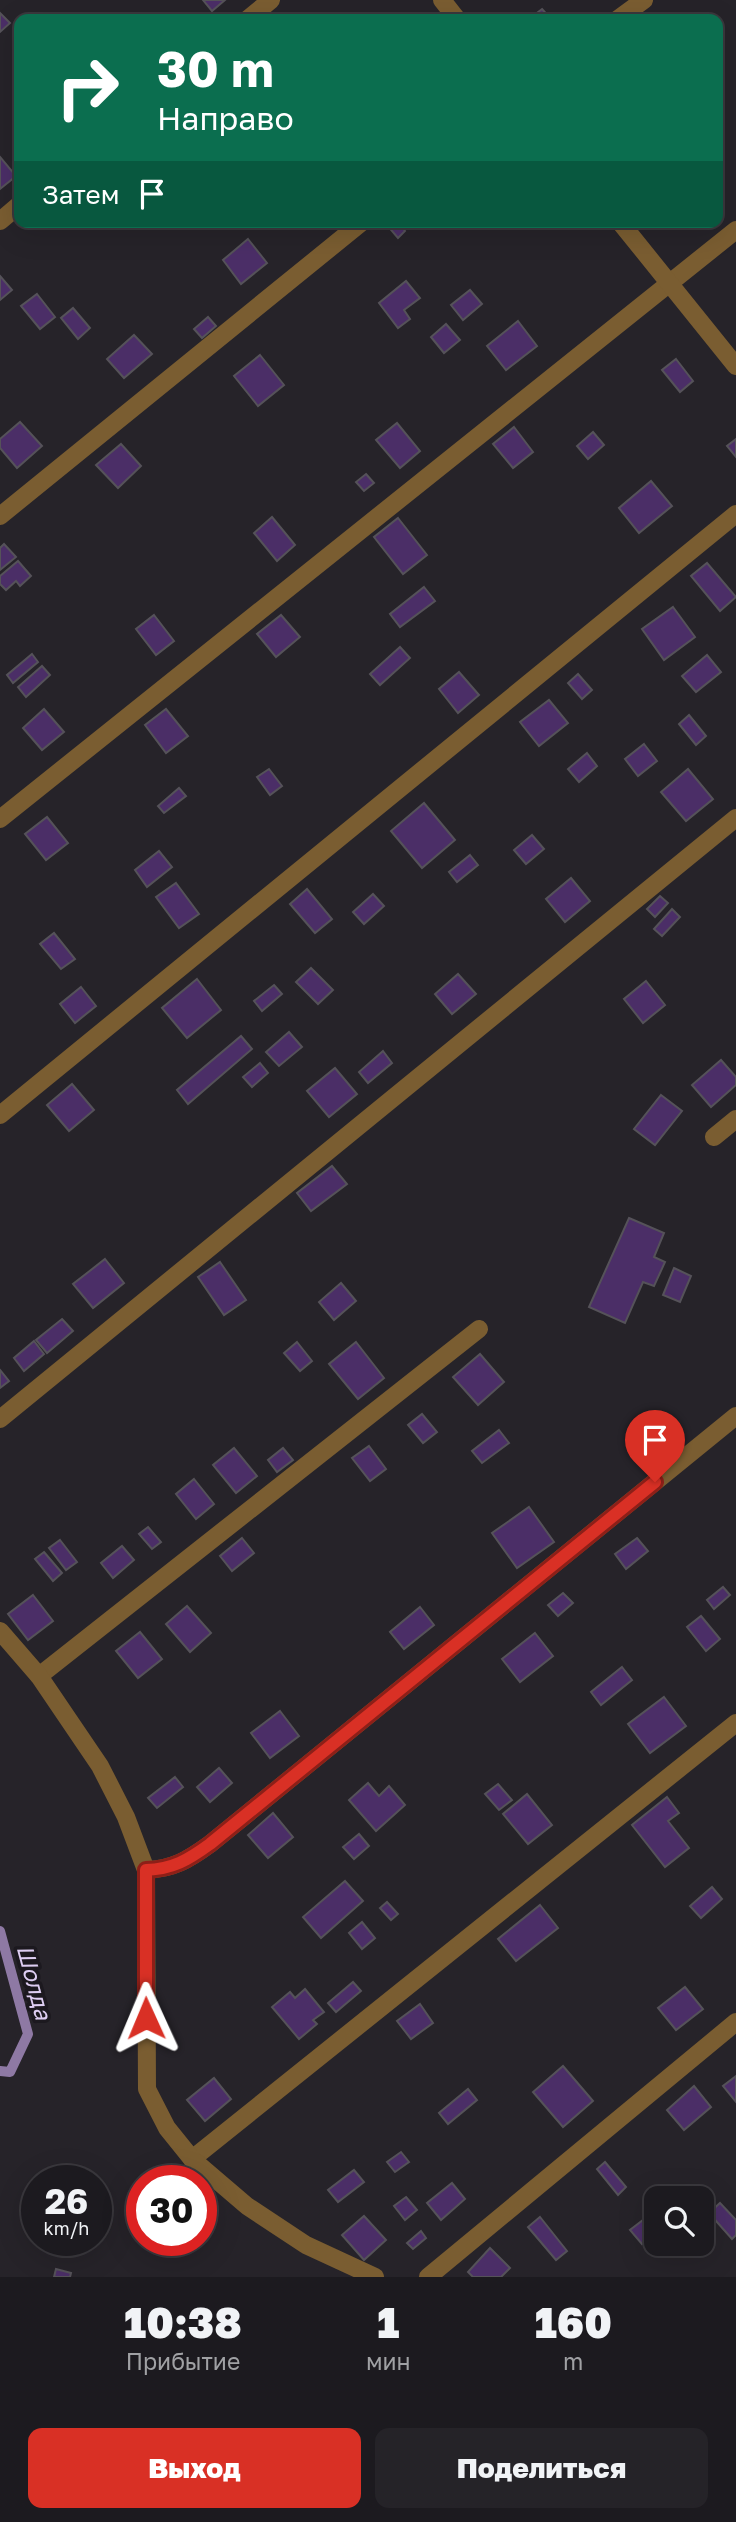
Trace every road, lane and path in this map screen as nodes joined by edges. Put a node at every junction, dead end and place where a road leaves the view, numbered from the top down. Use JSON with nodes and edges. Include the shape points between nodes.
{"nodes":[{"id":1,"x":271,"y":0,"type":"edge"},
{"id":2,"x":442,"y":0,"type":"edge"},
{"id":3,"x":644,"y":0,"type":"edge"},
{"id":4,"x":253,"y":14,"type":"edge"},
{"id":5,"x":453,"y":14,"type":"edge"},
{"id":6,"x":625,"y":14,"type":"edge"},
{"id":7,"x":14,"y":209,"type":"edge"},
{"id":8,"x":0,"y":221,"type":"edge"},
{"id":9,"x":355,"y":228,"type":"edge"},
{"id":10,"x":625,"y":228,"type":"edge"},
{"id":11,"x":736,"y":230,"type":"edge"},
{"id":12,"x":670,"y":284,"type":"junction"},
{"id":13,"x":736,"y":366,"type":"edge"},
{"id":14,"x":736,"y":514,"type":"edge"},
{"id":15,"x":0,"y":516,"type":"edge"},
{"id":16,"x":736,"y":818,"type":"edge"},
{"id":17,"x":0,"y":819,"type":"edge"},
{"id":18,"x":0,"y":1115,"type":"edge"},
{"id":19,"x":736,"y":1119,"type":"edge"},
{"id":20,"x":715,"y":1137,"type":"dead end"},
{"id":21,"x":479,"y":1329,"type":"dead end"},
{"id":22,"x":736,"y":1416,"type":"edge"},
{"id":23,"x":0,"y":1419,"type":"edge"},
{"id":24,"x":0,"y":1631,"type":"edge"},
{"id":25,"x":39,"y":1676,"type":"junction"},
{"id":26,"x":736,"y":1723,"type":"edge"},
{"id":27,"x":146,"y":1870,"type":"junction"},
{"id":28,"x":736,"y":2022,"type":"edge"},
{"id":29,"x":192,"y":2159,"type":"junction"},
{"id":30,"x":375,"y":2277,"type":"edge"},
{"id":31,"x":428,"y":2277,"type":"edge"}],
"edges":[{"from":1,"to":4,"type":"street"},
{"from":2,"to":5,"type":"street"},
{"from":3,"to":6,"type":"street"},
{"from":7,"to":8,"type":"street"},
{"from":9,"to":15,"type":"street"},
{"from":10,"to":12,"type":"street"},
{"from":11,"to":12,"type":"street"},
{"from":12,"to":13,"type":"street"},
{"from":12,"to":17,"type":"street"},
{"from":14,"to":18,"type":"street"},
{"from":16,"to":23,"type":"street"},
{"from":19,"to":20,"type":"street"},
{"from":21,"to":25,"type":"street"},
{"from":22,"to":27,"type":"street","via":[[210,1844],[176,1866]]},
{"from":24,"to":25,"type":"street"},
{"from":25,"to":27,"type":"street","via":[[100,1766]]},
{"from":26,"to":29,"type":"street"},
{"from":27,"to":29,"type":"street","via":[[147,2089],[167,2128]]},
{"from":28,"to":31,"type":"street"},
{"from":29,"to":30,"type":"street","via":[[247,2206],[306,2245]]}]}
